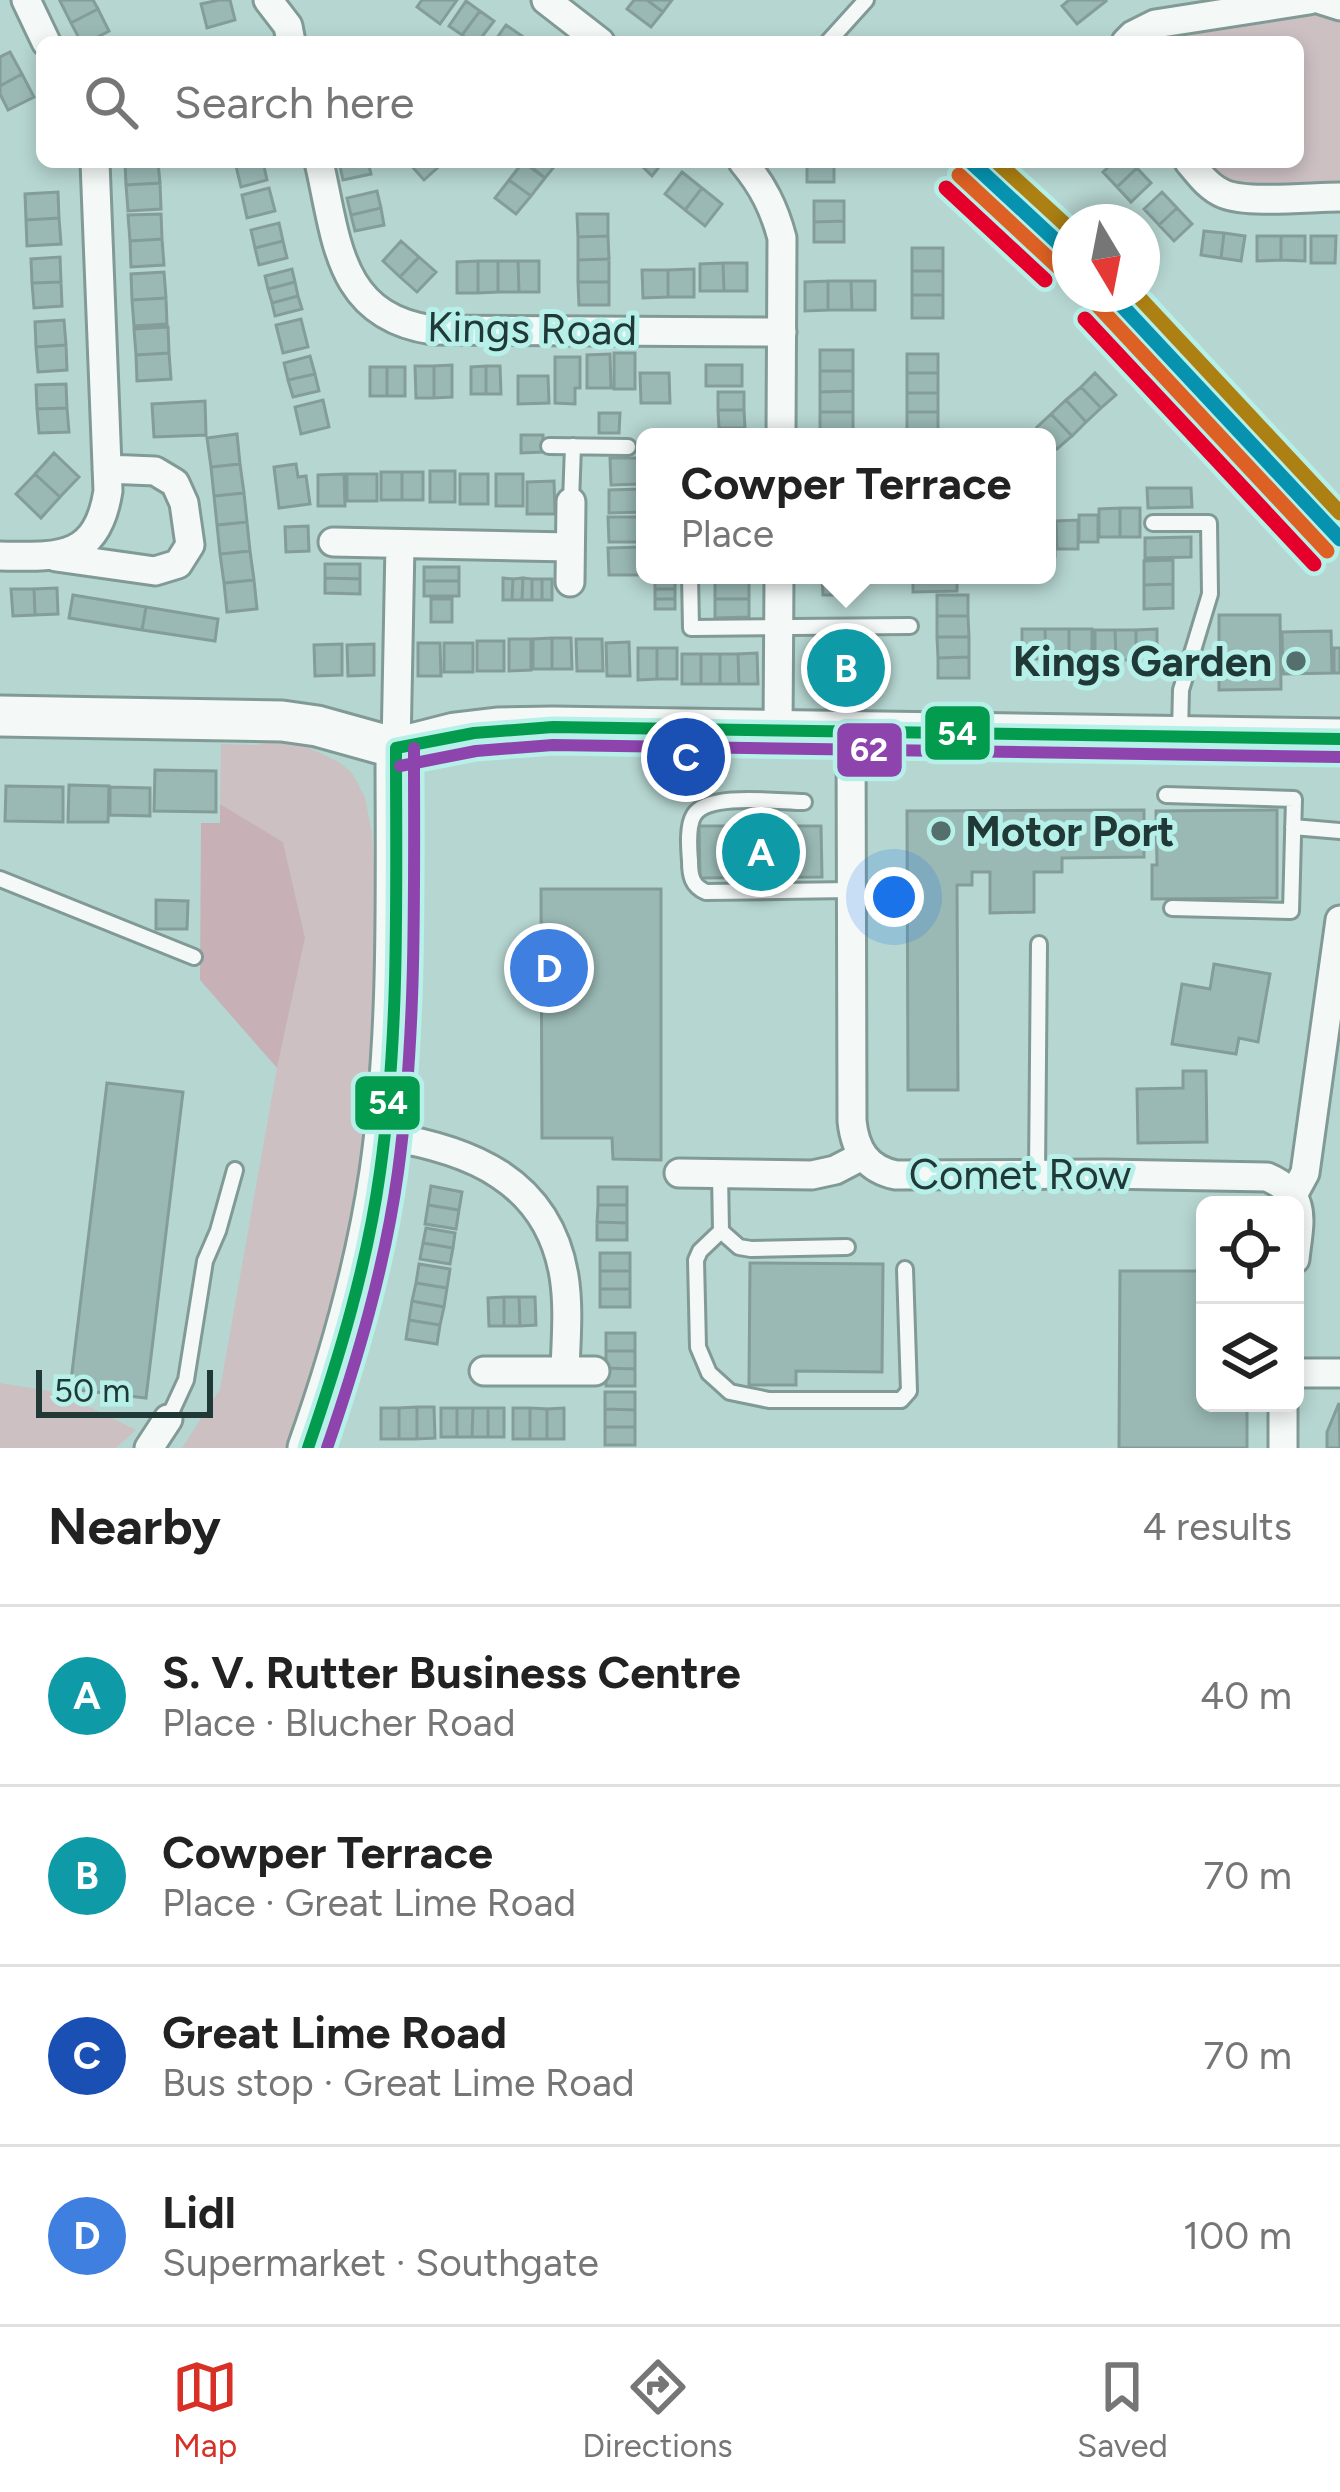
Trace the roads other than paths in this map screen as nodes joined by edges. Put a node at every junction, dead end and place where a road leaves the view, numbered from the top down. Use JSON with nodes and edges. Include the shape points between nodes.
{"nodes":[{"id":1,"x":26,"y":0,"type":"edge"},
{"id":2,"x":268,"y":0,"type":"edge"},
{"id":3,"x":546,"y":0,"type":"edge"},
{"id":4,"x":866,"y":0,"type":"edge"},
{"id":5,"x":1309,"y":0,"type":"edge"},
{"id":6,"x":1321,"y":0,"type":"edge"},
{"id":7,"x":1340,"y":6,"type":"edge"},
{"id":8,"x":43,"y":36,"type":"edge"},
{"id":9,"x":290,"y":36,"type":"edge"},
{"id":10,"x":592,"y":36,"type":"edge"},
{"id":11,"x":833,"y":36,"type":"edge"},
{"id":12,"x":1133,"y":36,"type":"edge"},
{"id":13,"x":95,"y":168,"type":"edge"},
{"id":14,"x":320,"y":168,"type":"edge"},
{"id":15,"x":748,"y":168,"type":"edge"},
{"id":16,"x":1194,"y":168,"type":"edge"},
{"id":17,"x":1340,"y":197,"type":"edge"},
{"id":18,"x":782,"y":332,"type":"junction"},
{"id":19,"x":781,"y":428,"type":"edge"},
{"id":20,"x":549,"y":446,"type":"dead end"},
{"id":21,"x":572,"y":446,"type":"junction"},
{"id":22,"x":628,"y":447,"type":"dead end"},
{"id":23,"x":107,"y":469,"type":"junction"},
{"id":24,"x":571,"y":502,"type":"joint"},
{"id":25,"x":1153,"y":523,"type":"dead end"},
{"id":26,"x":333,"y":542,"type":"dead end"},
{"id":27,"x":400,"y":544,"type":"junction"},
{"id":28,"x":570,"y":547,"type":"junction"},
{"id":29,"x":0,"y":556,"type":"edge"},
{"id":30,"x":56,"y":556,"type":"junction"},
{"id":31,"x":570,"y":582,"type":"dead end"},
{"id":32,"x":690,"y":584,"type":"edge"},
{"id":33,"x":779,"y":584,"type":"edge"},
{"id":34,"x":778,"y":626,"type":"junction"},
{"id":35,"x":910,"y":626,"type":"dead end"},
{"id":36,"x":0,"y":716,"type":"edge"},
{"id":37,"x":778,"y":731,"type":"junction"},
{"id":38,"x":851,"y":731,"type":"junction"},
{"id":39,"x":1180,"y":737,"type":"junction"},
{"id":40,"x":1340,"y":739,"type":"edge"},
{"id":41,"x":396,"y":748,"type":"junction"},
{"id":42,"x":1166,"y":795,"type":"dead end"},
{"id":43,"x":804,"y":802,"type":"dead end"},
{"id":44,"x":1293,"y":826,"type":"junction"},
{"id":45,"x":1340,"y":831,"type":"edge"},
{"id":46,"x":0,"y":878,"type":"edge"},
{"id":47,"x":852,"y":890,"type":"junction"},
{"id":48,"x":1172,"y":908,"type":"dead end"},
{"id":49,"x":1340,"y":920,"type":"edge"},
{"id":50,"x":1039,"y":944,"type":"dead end"},
{"id":51,"x":194,"y":957,"type":"dead end"},
{"id":52,"x":384,"y":1136,"type":"junction"},
{"id":53,"x":862,"y":1156,"type":"junction"},
{"id":54,"x":235,"y":1170,"type":"dead end"},
{"id":55,"x":679,"y":1173,"type":"dead end"},
{"id":56,"x":720,"y":1174,"type":"junction"},
{"id":57,"x":1037,"y":1174,"type":"junction"},
{"id":58,"x":1293,"y":1195,"type":"joint"},
{"id":59,"x":721,"y":1231,"type":"junction"},
{"id":60,"x":847,"y":1247,"type":"dead end"},
{"id":61,"x":905,"y":1269,"type":"dead end"},
{"id":62,"x":565,"y":1370,"type":"junction"},
{"id":63,"x":484,"y":1371,"type":"dead end"},
{"id":64,"x":595,"y":1371,"type":"dead end"},
{"id":65,"x":1304,"y":1372,"type":"edge"},
{"id":66,"x":1340,"y":1373,"type":"edge"},
{"id":67,"x":1282,"y":1412,"type":"edge"},
{"id":68,"x":168,"y":1419,"type":"joint"},
{"id":69,"x":149,"y":1448,"type":"edge"},
{"id":70,"x":308,"y":1448,"type":"edge"},
{"id":71,"x":1283,"y":1448,"type":"edge"}],
"edges":[{"from":1,"to":8,"type":"street"},
{"from":2,"to":9,"type":"street"},
{"from":3,"to":10,"type":"street"},
{"from":4,"to":11,"type":"lane"},
{"from":5,"to":12,"type":"street","via":[[1154,24]]},
{"from":6,"to":7,"type":"street"},
{"from":13,"to":23,"type":"street"},
{"from":14,"to":18,"type":"street","name":"Kings Road","via":[[351,282],[377,311],[411,327]]},
{"from":15,"to":18,"type":"street","via":[[782,238]]},
{"from":16,"to":17,"type":"street","via":[[1225,194]]},
{"from":18,"to":19,"type":"street"},
{"from":20,"to":21,"type":"lane"},
{"from":21,"to":22,"type":"lane"},
{"from":21,"to":24,"type":"lane"},
{"from":23,"to":30,"type":"street","via":[[104,514],[92,536]]},
{"from":23,"to":30,"type":"street","via":[[155,471],[176,483],[190,544],[178,564],[155,571]]},
{"from":24,"to":28,"type":"street"},
{"from":25,"to":39,"type":"lane","via":[[1209,523],[1210,594],[1180,690]]},
{"from":26,"to":27,"type":"street"},
{"from":27,"to":28,"type":"street"},
{"from":27,"to":41,"type":"street"},
{"from":28,"to":31,"type":"street"},
{"from":29,"to":30,"type":"street"},
{"from":32,"to":34,"type":"lane","via":[[691,628]]},
{"from":33,"to":34,"type":"street"},
{"from":34,"to":35,"type":"lane"},
{"from":34,"to":37,"type":"street"},
{"from":36,"to":41,"type":"main road","via":[[282,721]]},
{"from":37,"to":38,"type":"main road"},
{"from":37,"to":41,"type":"main road","via":[[497,728]]},
{"from":38,"to":39,"type":"main road"},
{"from":38,"to":47,"type":"street"},
{"from":39,"to":40,"type":"main road"},
{"from":41,"to":52,"type":"main road","via":[[395,982]]},
{"from":42,"to":44,"type":"lane","via":[[1294,799]]},
{"from":43,"to":47,"type":"lane","via":[[701,808],[690,827],[692,879],[706,892]]},
{"from":44,"to":45,"type":"lane"},
{"from":44,"to":48,"type":"lane","via":[[1291,911]]},
{"from":46,"to":51,"type":"lane"},
{"from":47,"to":53,"type":"street","via":[[852,1121]]},
{"from":49,"to":58,"type":"street","via":[[1305,1173]]},
{"from":50,"to":57,"type":"lane"},
{"from":52,"to":62,"type":"street","via":[[468,1157],[524,1192],[563,1273]]},
{"from":52,"to":70,"type":"main road","via":[[352,1307]]},
{"from":53,"to":56,"type":"street","name":"Comet Row","via":[[824,1174]]},
{"from":53,"to":57,"type":"street","name":"Comet Row","via":[[896,1175]]},
{"from":54,"to":68,"type":"lane","via":[[206,1261],[186,1380]]},
{"from":55,"to":56,"type":"street","name":"Comet Row"},
{"from":56,"to":59,"type":"lane"},
{"from":57,"to":58,"type":"street","name":"Comet Row","via":[[1252,1175]]},
{"from":59,"to":60,"type":"lane","via":[[751,1249]]},
{"from":59,"to":61,"type":"lane","via":[[696,1260],[698,1348],[718,1384],[745,1398],[906,1396]]},
{"from":62,"to":63,"type":"street"},
{"from":62,"to":64,"type":"street"},
{"from":65,"to":66,"type":"street"},
{"from":67,"to":71,"type":"street"},
{"from":68,"to":69,"type":"street"}]}
